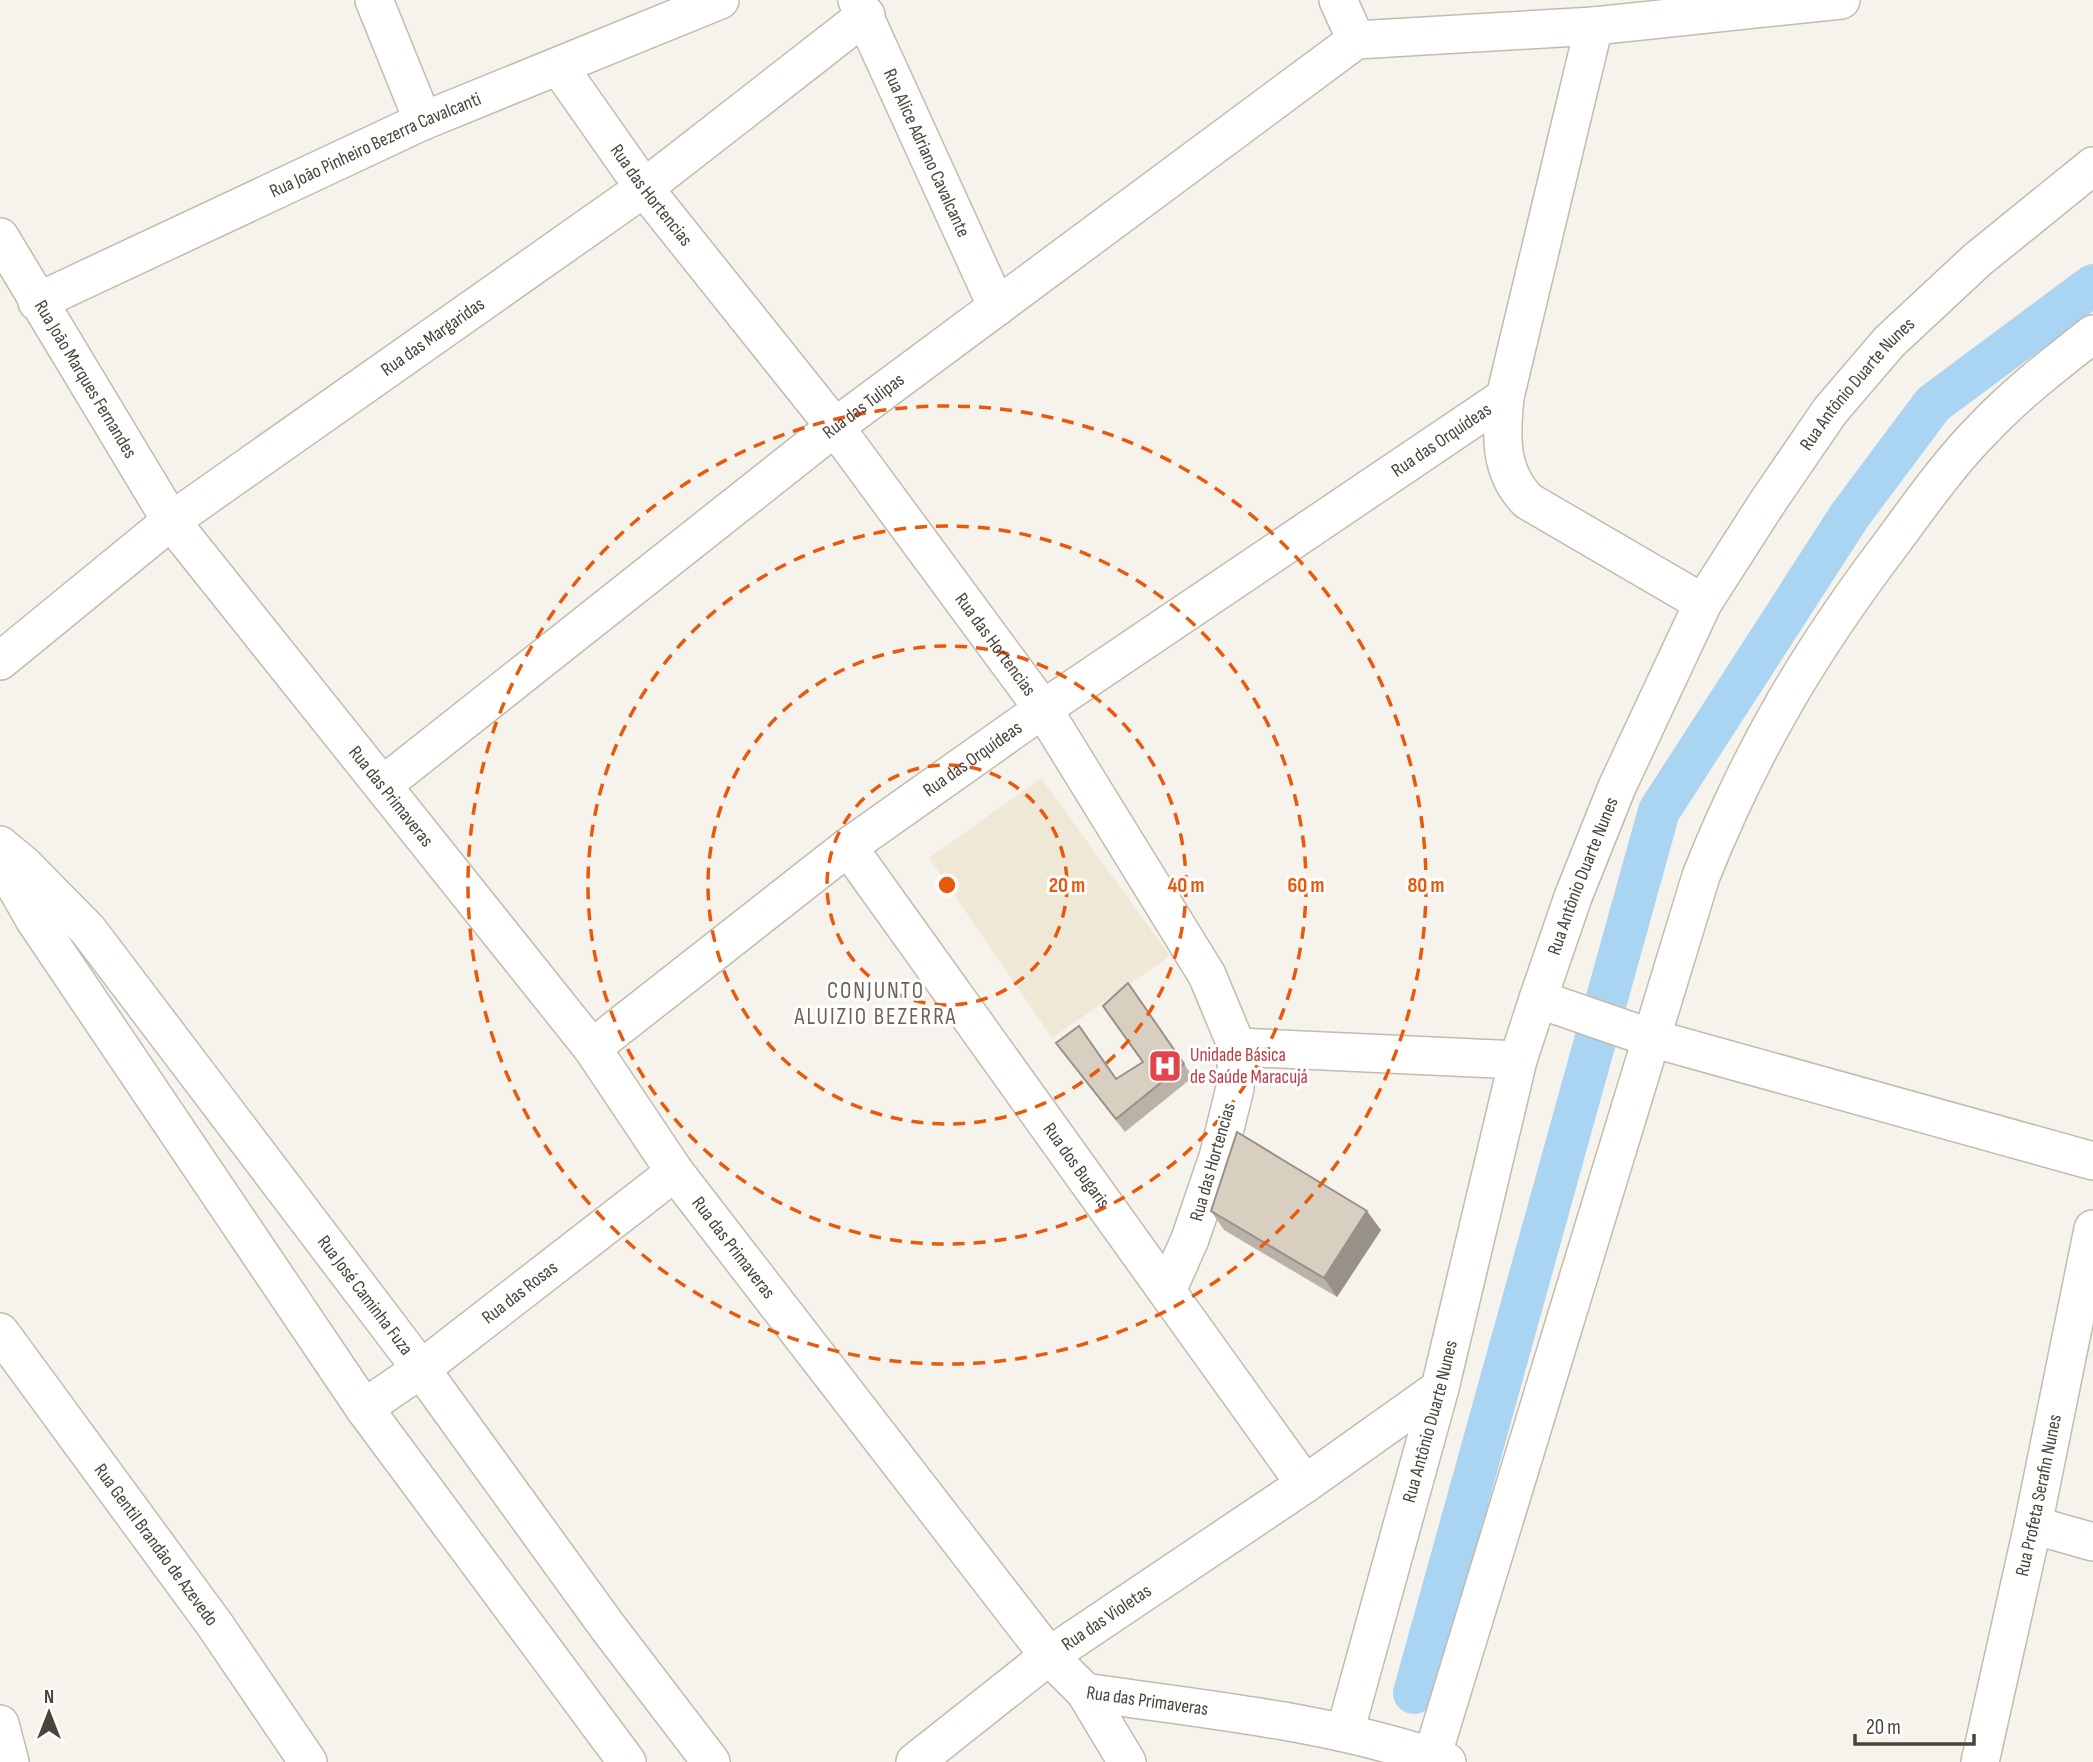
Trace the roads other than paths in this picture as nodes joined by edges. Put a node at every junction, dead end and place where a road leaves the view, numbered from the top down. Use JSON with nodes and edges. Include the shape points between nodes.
{"nodes":[{"id":1,"x":374,"y":0,"type":"edge"},
{"id":2,"x":720,"y":0,"type":"edge"},
{"id":3,"x":1338,"y":0,"type":"edge"},
{"id":4,"x":1826,"y":1,"type":"edge"},
{"id":5,"x":862,"y":7,"type":"edge"},
{"id":6,"x":1594,"y":26,"type":"junction"},
{"id":7,"x":1356,"y":40,"type":"junction"},
{"id":8,"x":559,"y":67,"type":"junction"},
{"id":9,"x":423,"y":121,"type":"junction"},
{"id":10,"x":2093,"y":166,"type":"edge"},
{"id":11,"x":644,"y":187,"type":"junction"},
{"id":12,"x":0,"y":237,"type":"edge"},
{"id":13,"x":37,"y":302,"type":"junction"},
{"id":14,"x":997,"y":307,"type":"junction"},
{"id":15,"x":2093,"y":334,"type":"edge"},
{"id":16,"x":1505,"y":397,"type":"junction"},
{"id":17,"x":835,"y":426,"type":"junction"},
{"id":18,"x":171,"y":521,"type":"junction"},
{"id":19,"x":1703,"y":603,"type":"junction"},
{"id":20,"x":0,"y":661,"type":"edge"},
{"id":21,"x":1043,"y":709,"type":"junction"},
{"id":22,"x":383,"y":785,"type":"junction"},
{"id":23,"x":0,"y":845,"type":"edge"},
{"id":24,"x":848,"y":847,"type":"junction"},
{"id":25,"x":0,"y":859,"type":"edge"},
{"id":26,"x":1554,"y":1005,"type":"junction"},
{"id":27,"x":1651,"y":1038,"type":"junction"},
{"id":28,"x":1237,"y":1047,"type":"junction"},
{"id":29,"x":592,"y":1048,"type":"junction"},
{"id":30,"x":1518,"y":1060,"type":"junction"},
{"id":31,"x":2093,"y":1161,"type":"edge"},
{"id":32,"x":675,"y":1172,"type":"junction"},
{"id":33,"x":2093,"y":1229,"type":"edge"},
{"id":34,"x":1167,"y":1291,"type":"junction"},
{"id":35,"x":0,"y":1332,"type":"edge"},
{"id":36,"x":421,"y":1369,"type":"junction"},
{"id":37,"x":1440,"y":1388,"type":"junction"},
{"id":38,"x":363,"y":1408,"type":"junction"},
{"id":39,"x":1305,"y":1484,"type":"junction"},
{"id":40,"x":2033,"y":1525,"type":"junction"},
{"id":41,"x":2093,"y":1542,"type":"edge"},
{"id":42,"x":1049,"y":1656,"type":"junction"},
{"id":43,"x":1085,"y":1692,"type":"junction"},
{"id":44,"x":0,"y":1724,"type":"edge"},
{"id":45,"x":1345,"y":1732,"type":"junction"},
{"id":46,"x":1439,"y":1759,"type":"edge"},
{"id":47,"x":10,"y":1762,"type":"edge"},
{"id":48,"x":308,"y":1762,"type":"edge"},
{"id":49,"x":627,"y":1762,"type":"edge"},
{"id":50,"x":711,"y":1762,"type":"edge"},
{"id":51,"x":915,"y":1762,"type":"edge"},
{"id":52,"x":1127,"y":1762,"type":"edge"},
{"id":53,"x":1980,"y":1762,"type":"edge"}],
"edges":[{"from":1,"to":9,"type":"street"},
{"from":2,"to":8,"type":"street","name":"Rua João Pinheiro Bezerra Cavalcanti"},
{"from":3,"to":7,"type":"street"},
{"from":4,"to":6,"type":"street"},
{"from":5,"to":11,"type":"street","name":"Rua das Margaridas"},
{"from":5,"to":14,"type":"street","name":"Rua Alice Adriano Cavalcante"},
{"from":6,"to":7,"type":"street"},
{"from":6,"to":16,"type":"street"},
{"from":7,"to":14,"type":"street","name":"Rua das Tulipas"},
{"from":8,"to":9,"type":"street","name":"Rua João Pinheiro Bezerra Cavalcanti"},
{"from":8,"to":11,"type":"street","name":"Rua das Hortencias"},
{"from":9,"to":13,"type":"street","name":"Rua João Pinheiro Bezerra Cavalcanti"},
{"from":10,"to":19,"type":"street","name":"Rua Antônio Duarte Nunes","via":[[1977,260],[1889,342],[1830,411]]},
{"from":11,"to":17,"type":"street","name":"Rua das Hortencias"},
{"from":11,"to":18,"type":"street","name":"Rua das Margaridas"},
{"from":12,"to":13,"type":"street","name":"Rua João Marques Fernandes"},
{"from":13,"to":18,"type":"street","name":"Rua João Marques Fernandes"},
{"from":14,"to":17,"type":"street","name":"Rua das Tulipas"},
{"from":15,"to":27,"type":"street","via":[[1984,427],[1834,618],[1765,733],[1729,806],[1701,876]]},
{"from":16,"to":19,"type":"street","via":[[1502,449],[1519,492]]},
{"from":16,"to":21,"type":"street","name":"Rua das Orquídeas"},
{"from":17,"to":21,"type":"street","name":"Rua das Hortencias"},
{"from":17,"to":22,"type":"street","name":"Rua das Tulipas"},
{"from":18,"to":20,"type":"street","name":"Rua das Margaridas"},
{"from":18,"to":22,"type":"street","name":"Rua das Primaveras"},
{"from":19,"to":26,"type":"street","name":"Rua Antônio Duarte Nunes","via":[[1617,787],[1573,897]]},
{"from":21,"to":24,"type":"street","name":"Rua das Orquídeas"},
{"from":21,"to":28,"type":"street","name":"Rua das Hortencias","via":[[1207,975]]},
{"from":22,"to":29,"type":"street","name":"Rua das Primaveras"},
{"from":23,"to":36,"type":"street","name":"Rua José Caminha Fuza","via":[[88,930]]},
{"from":24,"to":29,"type":"street","name":"Rua das Orquídeas"},
{"from":24,"to":34,"type":"street","name":"Rua dos Bugaris"},
{"from":25,"to":38,"type":"street","via":[[34,919]]},
{"from":26,"to":27,"type":"street"},
{"from":26,"to":30,"type":"street","name":"Rua Antônio Duarte Nunes"},
{"from":27,"to":31,"type":"street"},
{"from":27,"to":46,"type":"street"},
{"from":28,"to":30,"type":"street"},
{"from":28,"to":34,"type":"street","name":"Rua das Hortencias","via":[[1235,1088],[1217,1157]]},
{"from":29,"to":32,"type":"street","name":"Rua das Primaveras"},
{"from":30,"to":37,"type":"street","name":"Rua Antônio Duarte Nunes"},
{"from":32,"to":36,"type":"street","name":"Rua das Rosas"},
{"from":32,"to":42,"type":"street","name":"Rua das Primaveras"},
{"from":33,"to":40,"type":"street","name":"Rua Profeta Serafin Nunes"},
{"from":34,"to":39,"type":"street","name":"Rua dos Bugaris"},
{"from":35,"to":48,"type":"street","name":"Rua Gentil Brandão de Azevedo","via":[[215,1625]]},
{"from":36,"to":38,"type":"street","name":"Rua das Rosas"},
{"from":36,"to":50,"type":"street","name":"Rua José Caminha Fuza"},
{"from":37,"to":39,"type":"street","name":"Rua das Violetas"},
{"from":37,"to":45,"type":"street","name":"Rua Antônio Duarte Nunes"},
{"from":38,"to":49,"type":"street"},
{"from":39,"to":42,"type":"street","name":"Rua das Violetas"},
{"from":40,"to":41,"type":"street"},
{"from":40,"to":53,"type":"street","name":"Rua Profeta Serafin Nunes"},
{"from":42,"to":43,"type":"street","name":"Rua das Primaveras"},
{"from":42,"to":51,"type":"street","name":"Rua das Violetas"},
{"from":43,"to":45,"type":"street","name":"Rua das Primaveras"},
{"from":43,"to":52,"type":"street"},
{"from":44,"to":47,"type":"street"},
{"from":45,"to":46,"type":"street","name":"Rua das Primaveras"}]}
